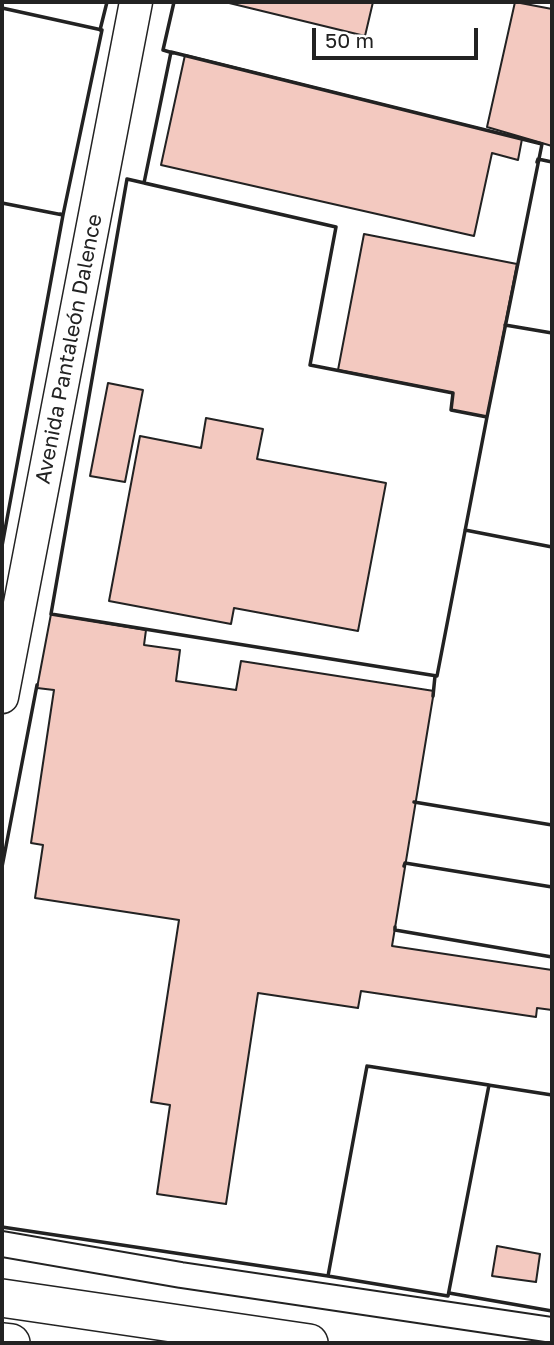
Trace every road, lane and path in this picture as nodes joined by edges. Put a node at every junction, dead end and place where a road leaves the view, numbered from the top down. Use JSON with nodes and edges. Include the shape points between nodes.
{"nodes":[{"id":1,"x":136,"y":2,"type":"edge"},
{"id":2,"x":2,"y":697,"type":"edge"},
{"id":3,"x":2,"y":1244,"type":"edge"},
{"id":4,"x":2,"y":1298,"type":"edge"},
{"id":5,"x":552,"y":1330,"type":"edge"},
{"id":6,"x":2,"y":1342,"type":"edge"},
{"id":7,"x":11,"y":1343,"type":"edge"},
{"id":8,"x":309,"y":1343,"type":"edge"}],
"edges":[{"from":1,"to":2,"type":"main road","name":"Avenida Pantaleón Dalence"},
{"from":3,"to":5,"type":"street"},
{"from":4,"to":8,"type":"highway"},
{"from":6,"to":7,"type":"highway"}]}
